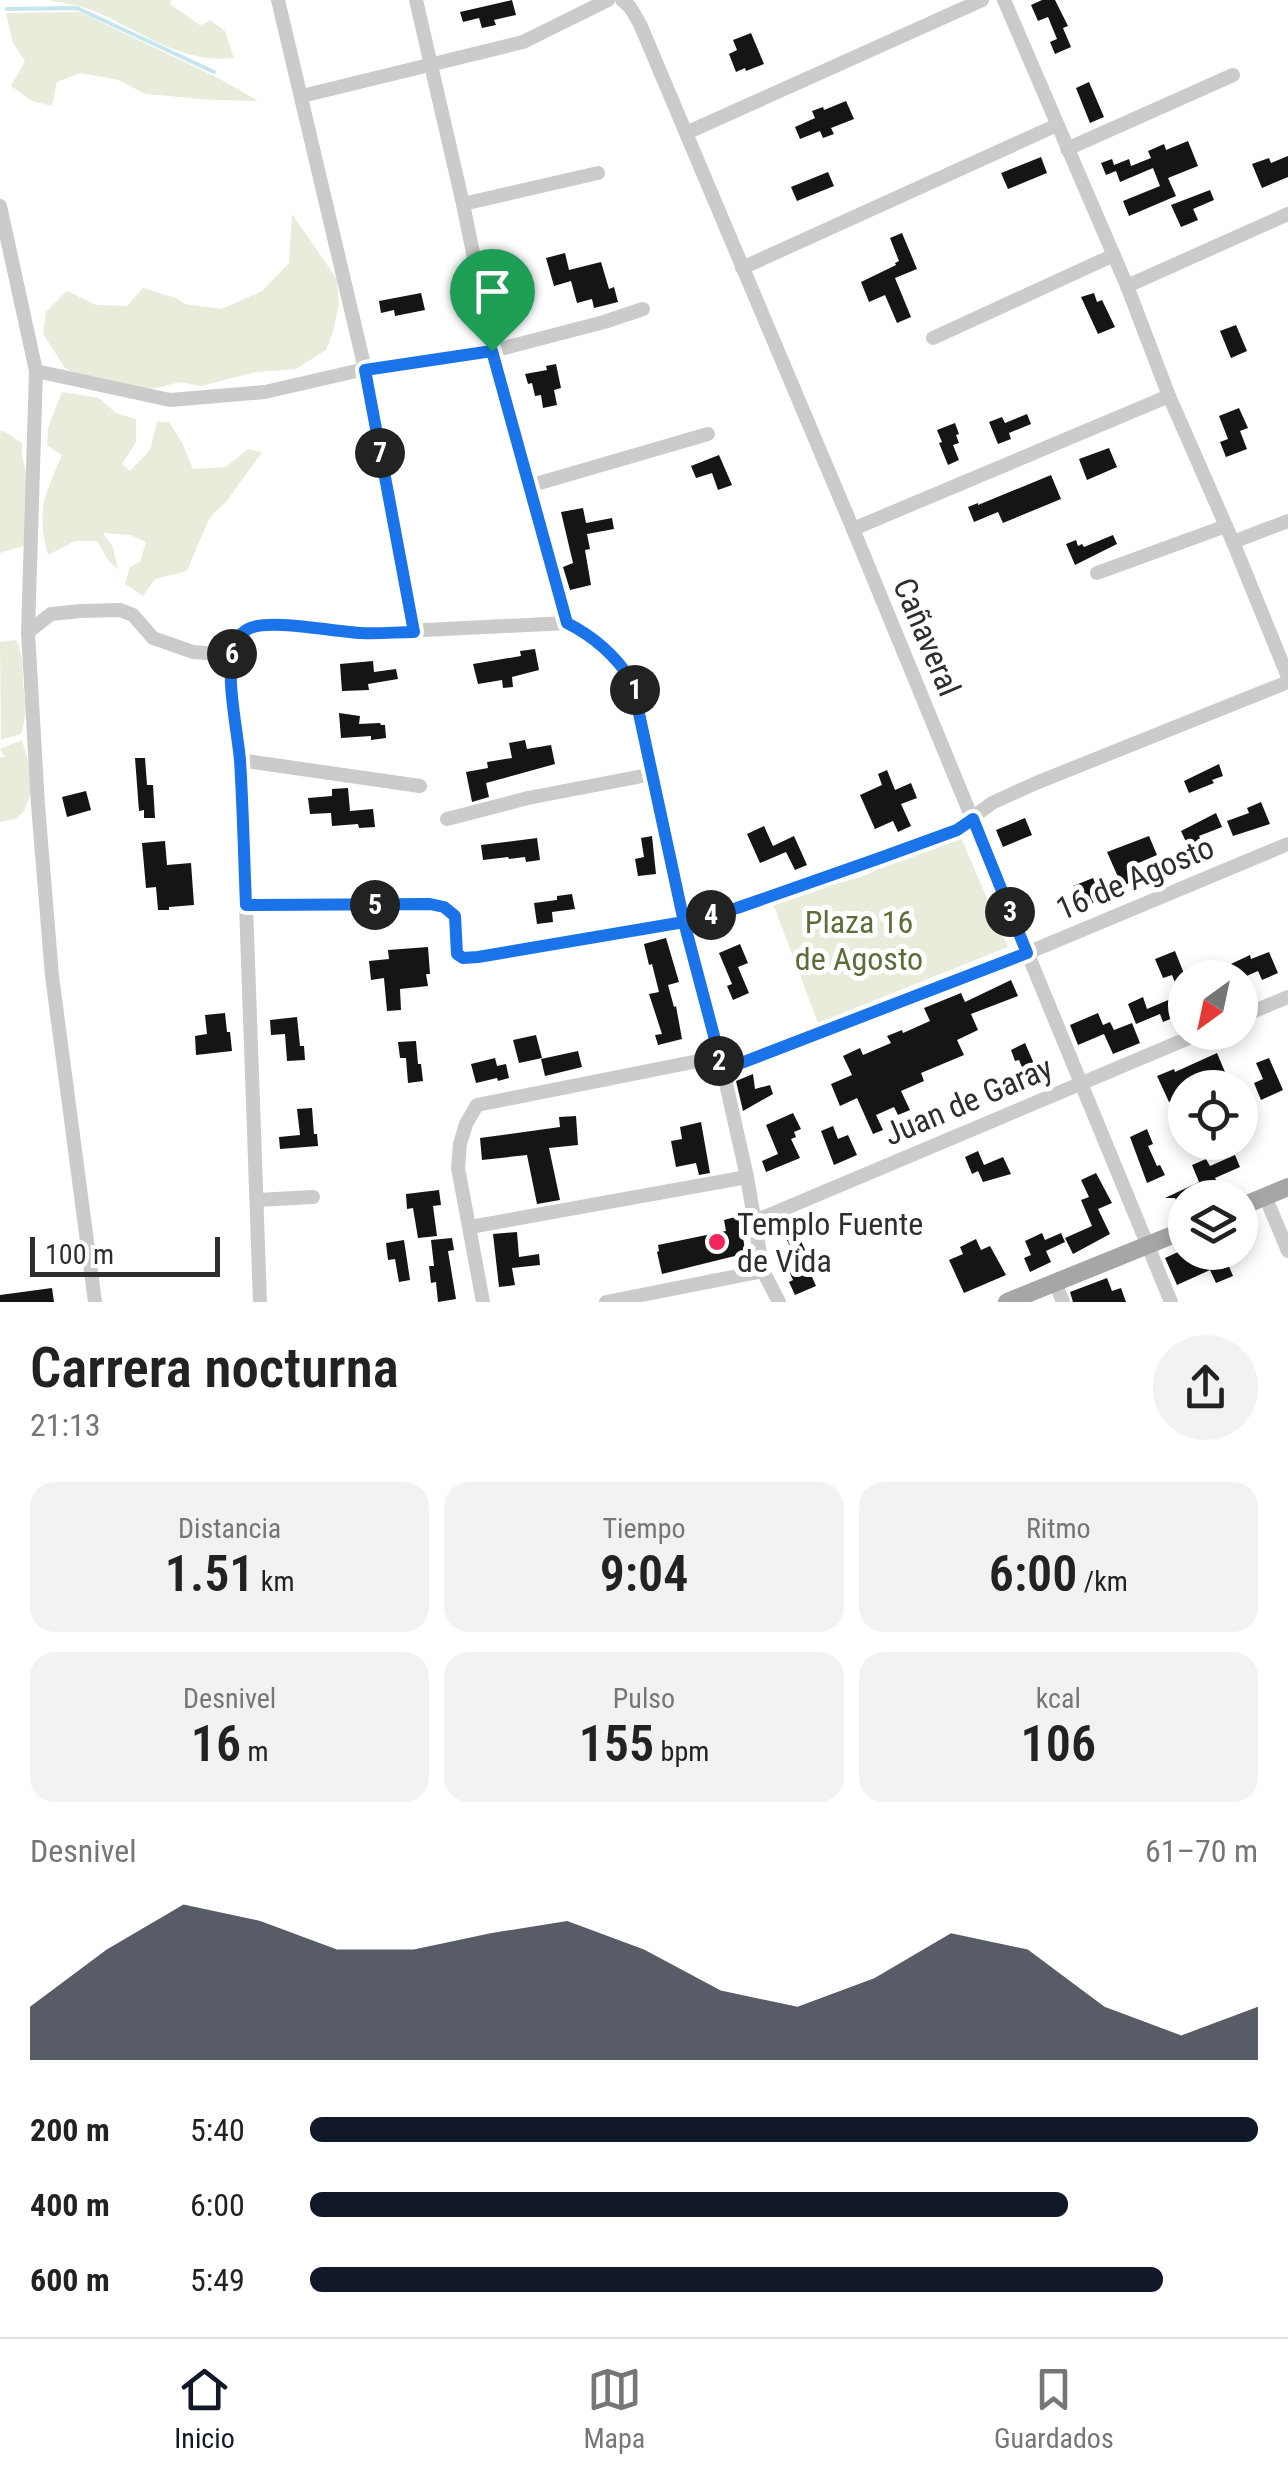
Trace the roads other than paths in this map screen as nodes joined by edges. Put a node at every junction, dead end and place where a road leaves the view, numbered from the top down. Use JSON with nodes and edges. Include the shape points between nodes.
{"nodes":[{"id":1,"x":278,"y":0,"type":"edge"},
{"id":2,"x":416,"y":0,"type":"edge"},
{"id":3,"x":608,"y":0,"type":"edge"},
{"id":4,"x":622,"y":0,"type":"edge"},
{"id":5,"x":982,"y":0,"type":"edge"},
{"id":6,"x":1004,"y":0,"type":"edge"},
{"id":7,"x":431,"y":65,"type":"junction"},
{"id":8,"x":1232,"y":76,"type":"dead end"},
{"id":9,"x":302,"y":96,"type":"junction"},
{"id":10,"x":1057,"y":125,"type":"junction"},
{"id":11,"x":686,"y":133,"type":"junction"},
{"id":12,"x":1067,"y":149,"type":"junction"},
{"id":13,"x":598,"y":173,"type":"dead end"},
{"id":14,"x":463,"y":204,"type":"junction"},
{"id":15,"x":0,"y":206,"type":"edge"},
{"id":16,"x":1288,"y":214,"type":"edge"},
{"id":17,"x":1114,"y":255,"type":"junction"},
{"id":18,"x":742,"y":268,"type":"junction"},
{"id":19,"x":1128,"y":286,"type":"junction"},
{"id":20,"x":644,"y":309,"type":"dead end"},
{"id":21,"x":933,"y":338,"type":"dead end"},
{"id":22,"x":492,"y":351,"type":"junction"},
{"id":23,"x":365,"y":370,"type":"junction"},
{"id":24,"x":36,"y":371,"type":"junction"},
{"id":25,"x":1169,"y":396,"type":"junction"},
{"id":26,"x":708,"y":434,"type":"dead end"},
{"id":27,"x":530,"y":486,"type":"junction"},
{"id":28,"x":1288,"y":521,"type":"edge"},
{"id":29,"x":1226,"y":526,"type":"junction"},
{"id":30,"x":853,"y":529,"type":"junction"},
{"id":31,"x":1233,"y":542,"type":"junction"},
{"id":32,"x":1098,"y":573,"type":"dead end"},
{"id":33,"x":567,"y":623,"type":"junction"},
{"id":34,"x":28,"y":632,"type":"junction"},
{"id":35,"x":414,"y":632,"type":"junction"},
{"id":36,"x":231,"y":655,"type":"junction"},
{"id":37,"x":1288,"y":679,"type":"edge"},
{"id":38,"x":240,"y":760,"type":"junction"},
{"id":39,"x":653,"y":774,"type":"junction"},
{"id":40,"x":420,"y":786,"type":"dead end"},
{"id":41,"x":973,"y":819,"type":"junction"},
{"id":42,"x":447,"y":820,"type":"dead end"},
{"id":43,"x":1288,"y":844,"type":"edge"},
{"id":44,"x":246,"y":905,"type":"junction"},
{"id":45,"x":684,"y":922,"type":"junction"},
{"id":46,"x":1027,"y":953,"type":"junction"},
{"id":47,"x":1288,"y":997,"type":"edge"},
{"id":48,"x":1258,"y":1010,"type":"edge"},
{"id":49,"x":1168,"y":1047,"type":"edge"},
{"id":50,"x":720,"y":1064,"type":"junction"},
{"id":51,"x":1080,"y":1084,"type":"junction"},
{"id":52,"x":748,"y":1177,"type":"junction"},
{"id":53,"x":1288,"y":1187,"type":"edge"},
{"id":54,"x":1265,"y":1196,"type":"junction"},
{"id":55,"x":313,"y":1197,"type":"dead end"},
{"id":56,"x":1258,"y":1199,"type":"edge"},
{"id":57,"x":257,"y":1200,"type":"junction"},
{"id":58,"x":755,"y":1221,"type":"junction"},
{"id":59,"x":470,"y":1226,"type":"junction"},
{"id":60,"x":1168,"y":1237,"type":"edge"},
{"id":61,"x":1147,"y":1246,"type":"junction"},
{"id":62,"x":1288,"y":1251,"type":"edge"},
{"id":63,"x":763,"y":1271,"type":"junction"},
{"id":64,"x":1055,"y":1282,"type":"junction"},
{"id":65,"x":95,"y":1302,"type":"edge"},
{"id":66,"x":260,"y":1302,"type":"edge"},
{"id":67,"x":482,"y":1302,"type":"edge"},
{"id":68,"x":606,"y":1302,"type":"edge"},
{"id":69,"x":779,"y":1302,"type":"edge"},
{"id":70,"x":1007,"y":1302,"type":"edge"},
{"id":71,"x":1063,"y":1302,"type":"edge"},
{"id":72,"x":1171,"y":1302,"type":"edge"}],
"edges":[{"from":1,"to":9,"type":"street"},
{"from":2,"to":7,"type":"street"},
{"from":3,"to":7,"type":"street","via":[[523,42]]},
{"from":4,"to":11,"type":"street","name":"Cañaveral","via":[[640,24]]},
{"from":5,"to":11,"type":"street"},
{"from":6,"to":10,"type":"street"},
{"from":7,"to":9,"type":"street"},
{"from":7,"to":14,"type":"street"},
{"from":8,"to":12,"type":"street"},
{"from":9,"to":23,"type":"street"},
{"from":10,"to":12,"type":"street"},
{"from":10,"to":18,"type":"street"},
{"from":11,"to":18,"type":"street","name":"Cañaveral"},
{"from":12,"to":17,"type":"street"},
{"from":13,"to":14,"type":"street"},
{"from":14,"to":22,"type":"street"},
{"from":15,"to":24,"type":"street"},
{"from":16,"to":19,"type":"street"},
{"from":17,"to":19,"type":"street"},
{"from":17,"to":21,"type":"street"},
{"from":18,"to":30,"type":"street","name":"Cañaveral"},
{"from":19,"to":25,"type":"street"},
{"from":20,"to":22,"type":"street"},
{"from":22,"to":23,"type":"street"},
{"from":22,"to":27,"type":"street"},
{"from":23,"to":24,"type":"street","via":[[265,392],[170,400]]},
{"from":23,"to":35,"type":"street"},
{"from":24,"to":34,"type":"street"},
{"from":25,"to":29,"type":"street"},
{"from":25,"to":30,"type":"street"},
{"from":26,"to":27,"type":"street"},
{"from":27,"to":33,"type":"street"},
{"from":28,"to":31,"type":"street"},
{"from":29,"to":31,"type":"street"},
{"from":29,"to":32,"type":"street"},
{"from":30,"to":41,"type":"street","name":"Cañaveral"},
{"from":31,"to":37,"type":"street"},
{"from":33,"to":35,"type":"street"},
{"from":33,"to":39,"type":"street","via":[[618,660],[632,681]]},
{"from":34,"to":36,"type":"street","via":[[51,614],[120,610],[153,638],[192,652]]},
{"from":34,"to":65,"type":"street","via":[[52,976]]},
{"from":35,"to":36,"type":"street","via":[[252,626]]},
{"from":36,"to":38,"type":"street"},
{"from":37,"to":41,"type":"street","via":[[1036,783]]},
{"from":38,"to":40,"type":"street"},
{"from":38,"to":44,"type":"street"},
{"from":39,"to":42,"type":"street"},
{"from":39,"to":45,"type":"street"},
{"from":41,"to":45,"type":"street","via":[[880,858]]},
{"from":41,"to":46,"type":"street","name":"Cañaveral"},
{"from":43,"to":46,"type":"street","name":"16 de Agosto"},
{"from":44,"to":45,"type":"street","via":[[444,907],[455,916],[455,948],[463,958]]},
{"from":44,"to":57,"type":"street"},
{"from":45,"to":50,"type":"street"},
{"from":46,"to":50,"type":"street","name":"16 de Agosto"},
{"from":46,"to":51,"type":"street","name":"Cañaveral"},
{"from":47,"to":48,"type":"street"},
{"from":49,"to":51,"type":"street","name":"Juan de Garay"},
{"from":50,"to":52,"type":"street"},
{"from":50,"to":59,"type":"street","name":"16 de Agosto","via":[[478,1105],[466,1124],[458,1168]]},
{"from":51,"to":58,"type":"street","name":"Juan de Garay"},
{"from":51,"to":61,"type":"street","name":"Cañaveral"},
{"from":52,"to":58,"type":"street"},
{"from":52,"to":59,"type":"street"},
{"from":53,"to":54,"type":"main road"},
{"from":54,"to":56,"type":"main road"},
{"from":54,"to":62,"type":"street"},
{"from":55,"to":57,"type":"street"},
{"from":57,"to":66,"type":"street"},
{"from":58,"to":63,"type":"street"},
{"from":59,"to":67,"type":"street"},
{"from":60,"to":61,"type":"main road"},
{"from":61,"to":64,"type":"main road"},
{"from":61,"to":72,"type":"street","name":"Cañaveral"},
{"from":63,"to":68,"type":"street"},
{"from":63,"to":69,"type":"street"},
{"from":64,"to":70,"type":"main road"},
{"from":64,"to":71,"type":"street"}]}
